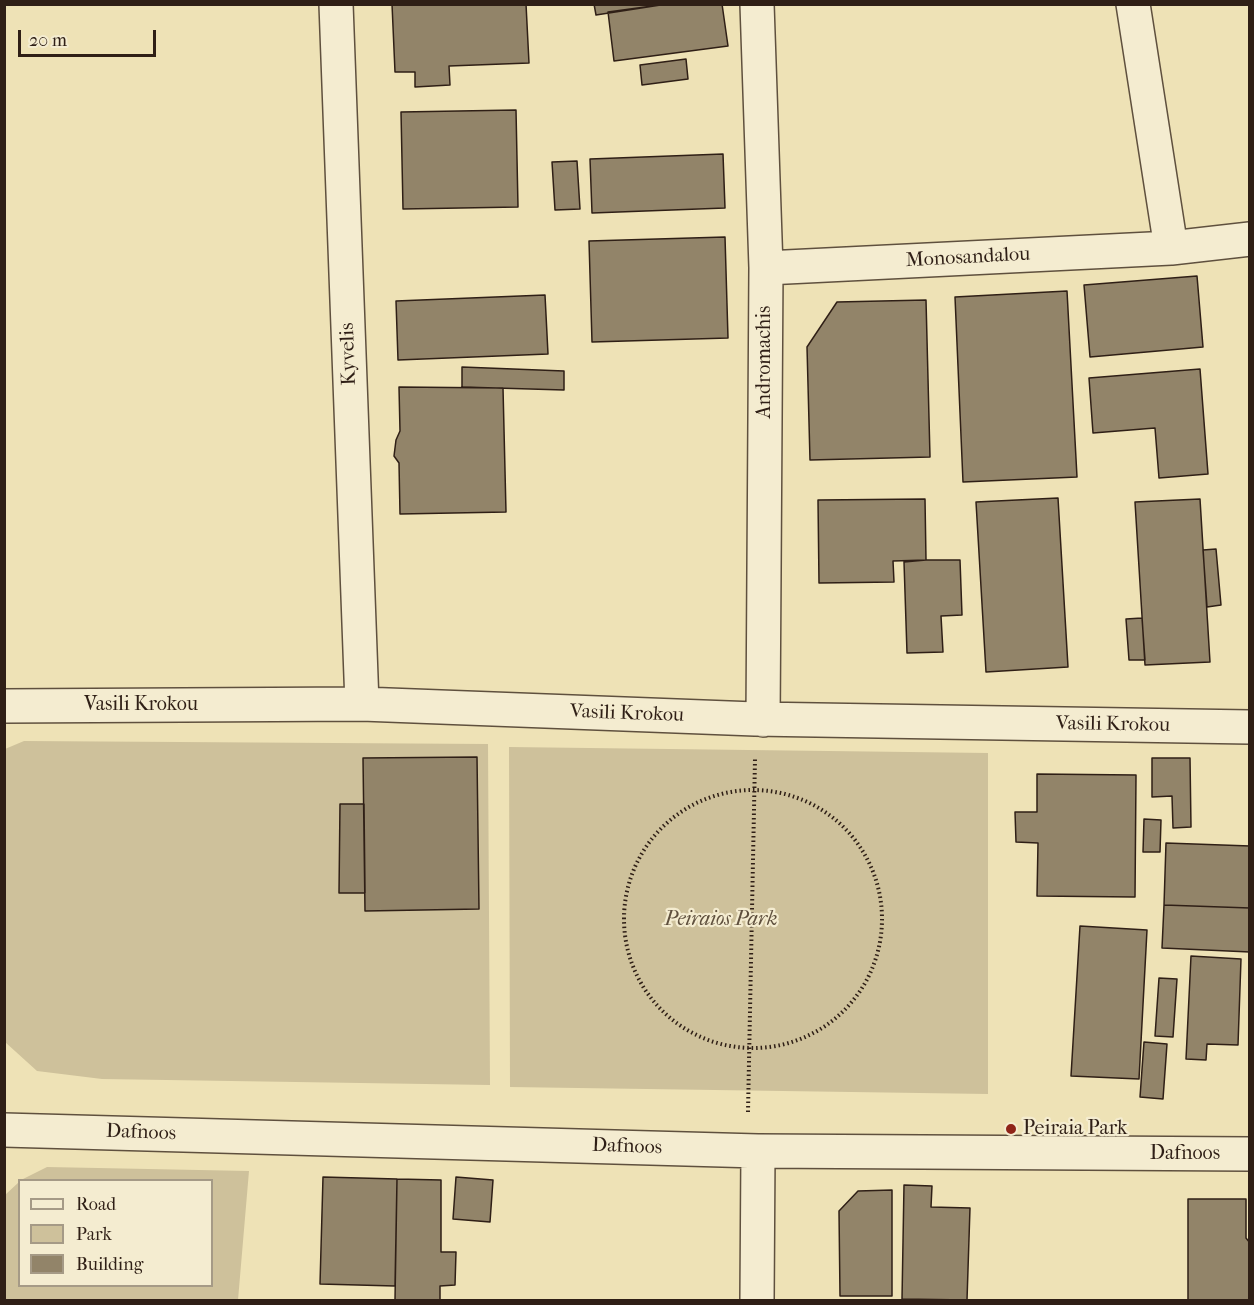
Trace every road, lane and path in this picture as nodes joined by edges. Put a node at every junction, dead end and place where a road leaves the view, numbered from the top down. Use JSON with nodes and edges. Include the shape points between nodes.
{"nodes":[{"id":1,"x":336,"y":4,"type":"edge"},
{"id":2,"x":757,"y":4,"type":"edge"},
{"id":3,"x":1133,"y":4,"type":"edge"},
{"id":4,"x":1250,"y":238,"type":"edge"},
{"id":5,"x":1171,"y":248,"type":"junction"},
{"id":6,"x":766,"y":268,"type":"junction"},
{"id":7,"x":362,"y":704,"type":"junction"},
{"id":8,"x":4,"y":706,"type":"edge"},
{"id":9,"x":763,"y":720,"type":"junction"},
{"id":10,"x":1250,"y":728,"type":"edge"},
{"id":11,"x":755,"y":754,"type":"dead end"},
{"id":12,"x":755,"y":790,"type":"junction"},
{"id":13,"x":749,"y":1050,"type":"junction"},
{"id":14,"x":748,"y":1099,"type":"dead end"},
{"id":15,"x":4,"y":1130,"type":"edge"},
{"id":16,"x":758,"y":1151,"type":"junction"},
{"id":17,"x":1250,"y":1154,"type":"edge"},
{"id":18,"x":757,"y":1300,"type":"edge"}],
"edges":[{"from":1,"to":7,"type":"street","name":"Kyvelis"},
{"from":2,"to":6,"type":"street","name":"Andromachis"},
{"from":3,"to":5,"type":"street"},
{"from":4,"to":5,"type":"street","name":"Monosandalou"},
{"from":5,"to":6,"type":"street","name":"Monosandalou"},
{"from":6,"to":9,"type":"street","name":"Andromachis"},
{"from":7,"to":8,"type":"street","name":"Vasili Krokou"},
{"from":7,"to":9,"type":"street","name":"Vasili Krokou"},
{"from":9,"to":10,"type":"street","name":"Vasili Krokou"},
{"from":11,"to":12,"type":"path"},
{"from":12,"to":13,"type":"path"},
{"from":12,"to":13,"type":"path","via":[[714,795],[677,813],[643,850],[629,877],[622,917],[628,957],[645,993],[666,1016],[709,1042]]},
{"from":12,"to":13,"type":"path","via":[[795,797],[831,816],[859,845],[878,881],[883,922],[876,962],[857,998],[827,1026],[790,1044]]},
{"from":13,"to":14,"type":"path"},
{"from":15,"to":16,"type":"street","name":"Dafnoos"},
{"from":16,"to":17,"type":"street","name":"Dafnoos"},
{"from":16,"to":18,"type":"street"}]}
